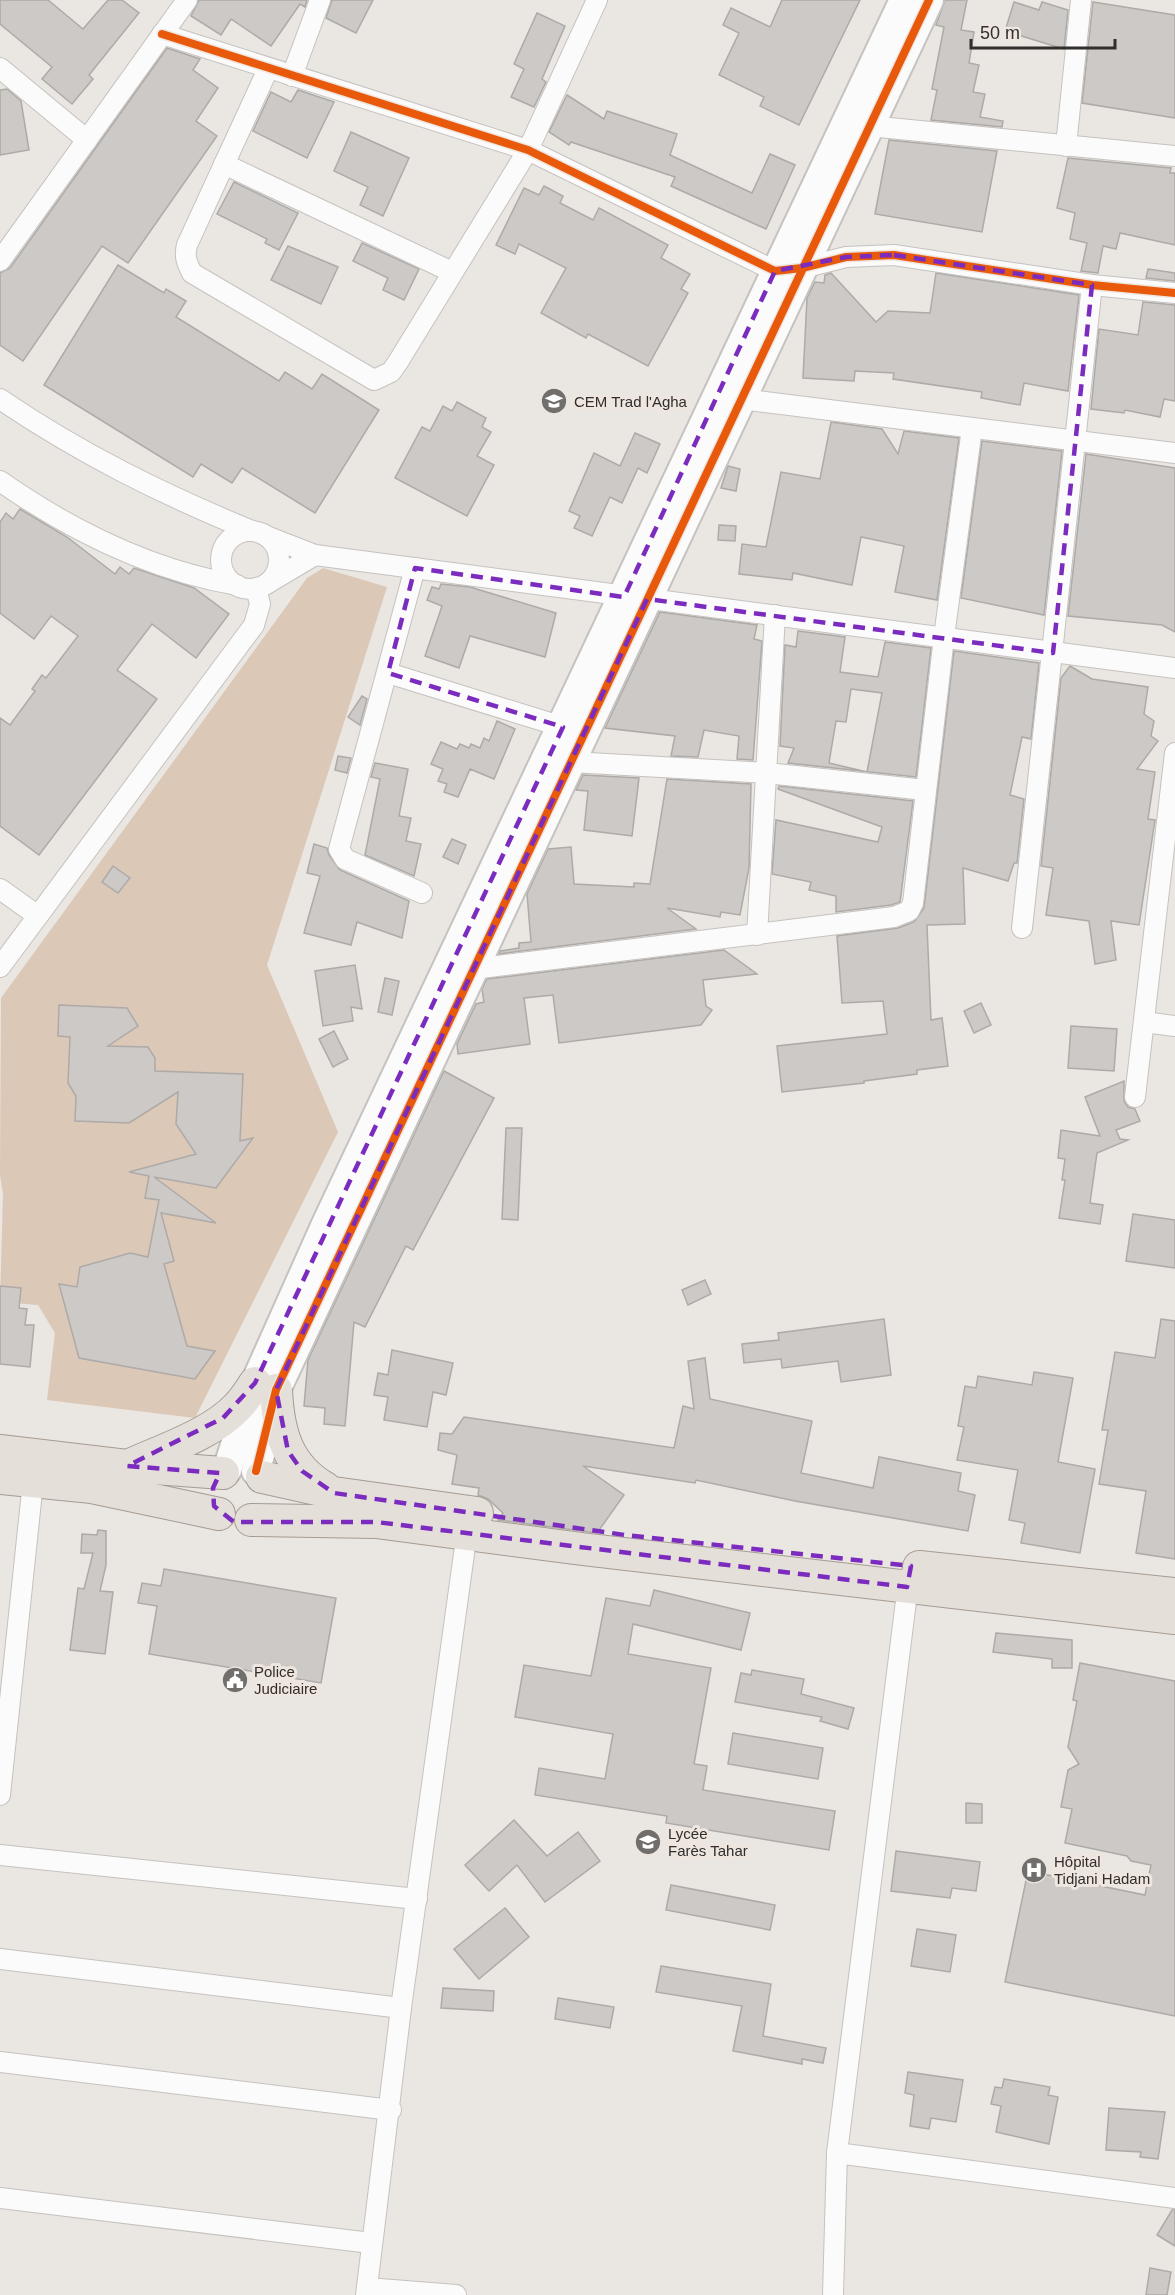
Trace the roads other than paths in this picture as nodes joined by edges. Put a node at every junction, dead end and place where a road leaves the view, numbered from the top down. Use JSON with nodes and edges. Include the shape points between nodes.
{"nodes":[{"id":1,"x":187,"y":0,"type":"edge"},
{"id":2,"x":320,"y":0,"type":"edge"},
{"id":3,"x":597,"y":0,"type":"edge"},
{"id":4,"x":904,"y":0,"type":"edge"},
{"id":5,"x":929,"y":0,"type":"edge"},
{"id":6,"x":1082,"y":0,"type":"edge"},
{"id":7,"x":162,"y":34,"type":"junction"},
{"id":8,"x":0,"y":68,"type":"edge"},
{"id":9,"x":268,"y":69,"type":"junction"},
{"id":10,"x":292,"y":76,"type":"junction"},
{"id":11,"x":869,"y":126,"type":"junction"},
{"id":12,"x":87,"y":140,"type":"junction"},
{"id":13,"x":1066,"y":146,"type":"junction"},
{"id":14,"x":528,"y":150,"type":"junction"},
{"id":15,"x":1175,"y":156,"type":"edge"},
{"id":16,"x":224,"y":164,"type":"junction"},
{"id":17,"x":0,"y":261,"type":"edge"},
{"id":18,"x":788,"y":270,"type":"junction"},
{"id":19,"x":452,"y":272,"type":"junction"},
{"id":20,"x":1092,"y":285,"type":"junction"},
{"id":21,"x":1175,"y":293,"type":"edge"},
{"id":22,"x":0,"y":399,"type":"edge"},
{"id":23,"x":741,"y":399,"type":"junction"},
{"id":24,"x":972,"y":428,"type":"junction"},
{"id":25,"x":1074,"y":441,"type":"junction"},
{"id":26,"x":1175,"y":453,"type":"edge"},
{"id":27,"x":1,"y":483,"type":"edge"},
{"id":28,"x":259,"y":533,"type":"junction"},
{"id":29,"x":315,"y":555,"type":"junction"},
{"id":30,"x":416,"y":567,"type":"junction"},
{"id":31,"x":253,"y":586,"type":"junction"},
{"id":32,"x":636,"y":598,"type":"junction"},
{"id":33,"x":775,"y":615,"type":"junction"},
{"id":34,"x":944,"y":637,"type":"junction"},
{"id":35,"x":1053,"y":653,"type":"junction"},
{"id":36,"x":1175,"y":668,"type":"edge"},
{"id":37,"x":388,"y":672,"type":"junction"},
{"id":38,"x":563,"y":727,"type":"junction"},
{"id":39,"x":1175,"y":753,"type":"edge"},
{"id":40,"x":571,"y":762,"type":"junction"},
{"id":41,"x":767,"y":773,"type":"junction"},
{"id":42,"x":926,"y":790,"type":"junction"},
{"id":43,"x":0,"y":889,"type":"edge"},
{"id":44,"x":422,"y":893,"type":"dead end"},
{"id":45,"x":38,"y":916,"type":"junction"},
{"id":46,"x":1022,"y":928,"type":"dead end"},
{"id":47,"x":758,"y":935,"type":"junction"},
{"id":48,"x":0,"y":967,"type":"edge"},
{"id":49,"x":473,"y":969,"type":"junction"},
{"id":50,"x":1144,"y":1022,"type":"junction"},
{"id":51,"x":1175,"y":1026,"type":"edge"},
{"id":52,"x":1135,"y":1097,"type":"dead end"},
{"id":53,"x":266,"y":1387,"type":"junction"},
{"id":54,"x":0,"y":1451,"type":"edge"},
{"id":55,"x":127,"y":1466,"type":"junction"},
{"id":56,"x":242,"y":1473,"type":"junction"},
{"id":57,"x":0,"y":1478,"type":"edge"},
{"id":58,"x":33,"y":1482,"type":"junction"},
{"id":59,"x":334,"y":1493,"type":"junction"},
{"id":60,"x":219,"y":1514,"type":"junction"},
{"id":61,"x":251,"y":1520,"type":"junction"},
{"id":62,"x":469,"y":1523,"type":"junction"},
{"id":63,"x":909,"y":1577,"type":"junction"},
{"id":64,"x":1175,"y":1594,"type":"edge"},
{"id":65,"x":1175,"y":1618,"type":"edge"},
{"id":66,"x":0,"y":1795,"type":"edge"},
{"id":67,"x":0,"y":1855,"type":"edge"},
{"id":68,"x":417,"y":1899,"type":"junction"},
{"id":69,"x":0,"y":1959,"type":"edge"},
{"id":70,"x":401,"y":2008,"type":"junction"},
{"id":71,"x":0,"y":2062,"type":"edge"},
{"id":72,"x":391,"y":2109,"type":"junction"},
{"id":73,"x":837,"y":2153,"type":"junction"},
{"id":74,"x":0,"y":2198,"type":"edge"},
{"id":75,"x":1175,"y":2198,"type":"edge"},
{"id":76,"x":371,"y":2242,"type":"junction"},
{"id":77,"x":367,"y":2292,"type":"edge"},
{"id":78,"x":456,"y":2295,"type":"edge"},
{"id":79,"x":833,"y":2295,"type":"edge"}],
"edges":[{"from":1,"to":7,"type":"street"},
{"from":2,"to":10,"type":"street"},
{"from":3,"to":14,"type":"street"},
{"from":4,"to":18,"type":"street"},
{"from":5,"to":11,"type":"street"},
{"from":6,"to":13,"type":"street"},
{"from":7,"to":9,"type":"street"},
{"from":7,"to":12,"type":"street"},
{"from":8,"to":12,"type":"street"},
{"from":9,"to":10,"type":"street"},
{"from":9,"to":16,"type":"street"},
{"from":10,"to":14,"type":"street"},
{"from":11,"to":13,"type":"street"},
{"from":11,"to":18,"type":"street"},
{"from":12,"to":17,"type":"street"},
{"from":13,"to":15,"type":"street"},
{"from":14,"to":18,"type":"street"},
{"from":14,"to":19,"type":"street"},
{"from":16,"to":19,"type":"street"},
{"from":16,"to":19,"type":"street","via":[[187,245],[185,255],[192,273],[362,375],[374,380],[391,372]]},
{"from":18,"to":20,"type":"street","via":[[846,257],[894,255]]},
{"from":18,"to":23,"type":"street"},
{"from":18,"to":32,"type":"street"},
{"from":20,"to":21,"type":"street"},
{"from":20,"to":25,"type":"street"},
{"from":22,"to":28,"type":"street","via":[[96,460]]},
{"from":23,"to":24,"type":"street"},
{"from":23,"to":32,"type":"street"},
{"from":24,"to":25,"type":"street"},
{"from":24,"to":34,"type":"street"},
{"from":25,"to":26,"type":"street"},
{"from":25,"to":35,"type":"street"},
{"from":27,"to":31,"type":"street","via":[[69,525],[157,566],[197,578]]},
{"from":28,"to":29,"type":"street"},
{"from":28,"to":31,"type":"street","via":[[277,550],[279,560],[277,569]]},
{"from":28,"to":31,"type":"street","via":[[233,536],[222,552],[224,572]]},
{"from":29,"to":30,"type":"street"},
{"from":29,"to":31,"type":"street"},
{"from":30,"to":32,"type":"street"},
{"from":30,"to":37,"type":"street"},
{"from":31,"to":45,"type":"street","via":[[260,604],[254,625]]},
{"from":32,"to":33,"type":"street"},
{"from":32,"to":38,"type":"street"},
{"from":32,"to":40,"type":"street"},
{"from":33,"to":34,"type":"street"},
{"from":33,"to":41,"type":"street"},
{"from":34,"to":35,"type":"street"},
{"from":34,"to":42,"type":"street"},
{"from":35,"to":36,"type":"street"},
{"from":35,"to":46,"type":"street"},
{"from":37,"to":38,"type":"street"},
{"from":37,"to":44,"type":"street","via":[[339,849],[345,859]]},
{"from":38,"to":53,"type":"street","via":[[332,1211]]},
{"from":39,"to":50,"type":"street"},
{"from":40,"to":41,"type":"street"},
{"from":40,"to":49,"type":"street"},
{"from":41,"to":42,"type":"street"},
{"from":41,"to":47,"type":"street"},
{"from":42,"to":47,"type":"street","via":[[909,911],[894,917]]},
{"from":43,"to":45,"type":"street"},
{"from":45,"to":48,"type":"street"},
{"from":47,"to":49,"type":"street"},
{"from":49,"to":53,"type":"street"},
{"from":50,"to":51,"type":"street"},
{"from":50,"to":52,"type":"street"},
{"from":53,"to":55,"type":"main road","via":[[195,1435]]},
{"from":53,"to":56,"type":"street"},
{"from":53,"to":59,"type":"main road","via":[[288,1452],[302,1471]]},
{"from":54,"to":55,"type":"main road"},
{"from":55,"to":56,"type":"main road"},
{"from":56,"to":59,"type":"main road"},
{"from":56,"to":60,"type":"main road","via":[[213,1488],[214,1506]]},
{"from":56,"to":61,"type":"main road","via":[[268,1493],[264,1509]]},
{"from":57,"to":58,"type":"main road"},
{"from":58,"to":60,"type":"main road","via":[[92,1487]]},
{"from":58,"to":66,"type":"street"},
{"from":59,"to":62,"type":"main road"},
{"from":60,"to":61,"type":"main road","via":[[234,1522]]},
{"from":61,"to":62,"type":"main road"},
{"from":62,"to":63,"type":"main road","via":[[625,1535]]},
{"from":62,"to":68,"type":"street"},
{"from":63,"to":64,"type":"main road"},
{"from":63,"to":65,"type":"main road"},
{"from":63,"to":73,"type":"street"},
{"from":67,"to":68,"type":"street"},
{"from":68,"to":70,"type":"street"},
{"from":69,"to":70,"type":"street"},
{"from":70,"to":72,"type":"street"},
{"from":71,"to":72,"type":"street"},
{"from":72,"to":76,"type":"street"},
{"from":73,"to":75,"type":"street"},
{"from":73,"to":79,"type":"street"},
{"from":74,"to":76,"type":"street"},
{"from":76,"to":77,"type":"street"},
{"from":77,"to":78,"type":"street"}]}
